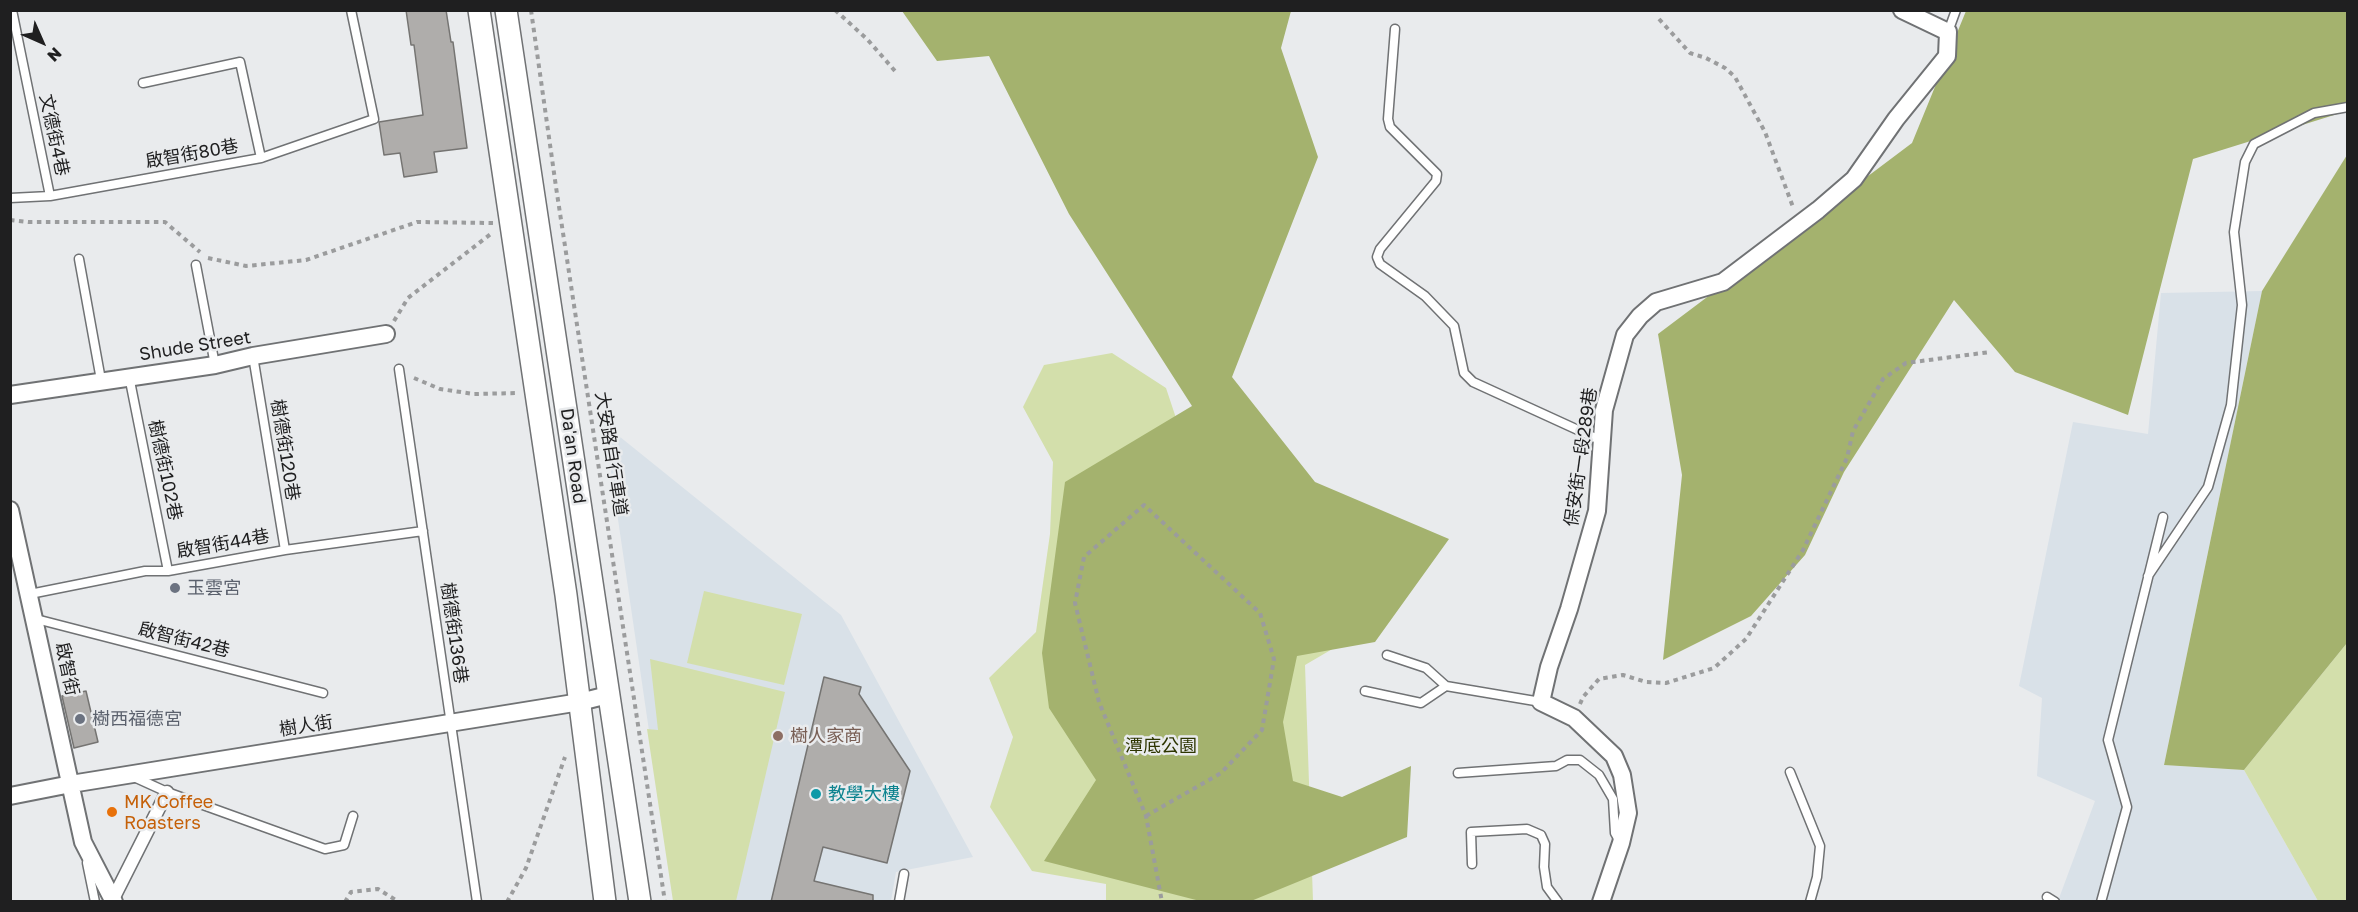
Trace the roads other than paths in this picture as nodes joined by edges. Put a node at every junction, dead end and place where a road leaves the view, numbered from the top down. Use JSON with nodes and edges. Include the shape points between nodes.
{"nodes":[{"id":1,"x":12,"y":10,"type":"edge"},
{"id":2,"x":351,"y":10,"type":"edge"},
{"id":3,"x":479,"y":10,"type":"edge"},
{"id":4,"x":507,"y":10,"type":"edge"},
{"id":5,"x":1902,"y":10,"type":"edge"},
{"id":6,"x":1956,"y":10,"type":"edge"},
{"id":7,"x":1395,"y":28,"type":"dead end"},
{"id":8,"x":1948,"y":32,"type":"junction"},
{"id":9,"x":143,"y":83,"type":"dead end"},
{"id":10,"x":2348,"y":107,"type":"edge"},
{"id":11,"x":261,"y":158,"type":"junction"},
{"id":12,"x":50,"y":196,"type":"junction"},
{"id":13,"x":10,"y":198,"type":"edge"},
{"id":14,"x":79,"y":259,"type":"dead end"},
{"id":15,"x":195,"y":265,"type":"dead end"},
{"id":16,"x":386,"y":334,"type":"dead end"},
{"id":17,"x":253,"y":356,"type":"junction"},
{"id":18,"x":215,"y":365,"type":"junction"},
{"id":19,"x":399,"y":369,"type":"dead end"},
{"id":20,"x":129,"y":376,"type":"junction"},
{"id":21,"x":101,"y":380,"type":"junction"},
{"id":22,"x":10,"y":395,"type":"edge"},
{"id":23,"x":1602,"y":441,"type":"junction"},
{"id":24,"x":10,"y":510,"type":"edge"},
{"id":25,"x":2163,"y":517,"type":"dead end"},
{"id":26,"x":423,"y":531,"type":"junction"},
{"id":27,"x":285,"y":550,"type":"junction"},
{"id":28,"x":168,"y":571,"type":"junction"},
{"id":29,"x":2148,"y":576,"type":"junction"},
{"id":30,"x":30,"y":594,"type":"junction"},
{"id":31,"x":36,"y":619,"type":"junction"},
{"id":32,"x":1387,"y":655,"type":"dead end"},
{"id":33,"x":1446,"y":686,"type":"junction"},
{"id":34,"x":1365,"y":691,"type":"dead end"},
{"id":35,"x":323,"y":693,"type":"dead end"},
{"id":36,"x":608,"y":694,"type":"junction"},
{"id":37,"x":580,"y":702,"type":"junction"},
{"id":38,"x":1541,"y":702,"type":"junction"},
{"id":39,"x":451,"y":722,"type":"junction"},
{"id":40,"x":1790,"y":772,"type":"dead end"},
{"id":41,"x":1458,"y":773,"type":"dead end"},
{"id":42,"x":128,"y":775,"type":"junction"},
{"id":43,"x":72,"y":784,"type":"junction"},
{"id":44,"x":167,"y":792,"type":"junction"},
{"id":45,"x":10,"y":796,"type":"edge"},
{"id":46,"x":353,"y":816,"type":"dead end"},
{"id":47,"x":83,"y":842,"type":"junction"},
{"id":48,"x":1621,"y":843,"type":"junction"},
{"id":49,"x":1472,"y":864,"type":"dead end"},
{"id":50,"x":904,"y":874,"type":"dead end"},
{"id":51,"x":113,"y":900,"type":"edge"},
{"id":52,"x":95,"y":902,"type":"edge"},
{"id":53,"x":477,"y":902,"type":"edge"},
{"id":54,"x":605,"y":902,"type":"edge"},
{"id":55,"x":640,"y":902,"type":"edge"},
{"id":56,"x":899,"y":902,"type":"edge"},
{"id":57,"x":1558,"y":902,"type":"edge"},
{"id":58,"x":1601,"y":902,"type":"edge"},
{"id":59,"x":1810,"y":902,"type":"edge"},
{"id":60,"x":2101,"y":902,"type":"edge"}],
"edges":[{"from":1,"to":12,"type":"lane","name":"文德街4巷"},
{"from":2,"to":11,"type":"lane","name":"啟智街80巷","via":[[374,119]]},
{"from":3,"to":37,"type":"street","name":"Da'an Road"},
{"from":4,"to":36,"type":"street","name":"Da'an Road"},
{"from":5,"to":8,"type":"street"},
{"from":6,"to":8,"type":"lane"},
{"from":7,"to":23,"type":"lane","via":[[1390,127],[1437,174],[1436,181],[1380,249],[1380,264],[1425,296],[1454,326],[1464,373],[1473,382]]},
{"from":8,"to":23,"type":"street","name":"保安街一段289巷","via":[[1947,56],[1854,179],[1723,282],[1656,302],[1640,316],[1625,335],[1604,410]]},
{"from":9,"to":11,"type":"lane","via":[[240,62]]},
{"from":10,"to":29,"type":"lane","via":[[2314,113],[2254,144],[2245,162],[2234,232],[2242,305],[2231,405],[2208,487]]},
{"from":11,"to":12,"type":"lane","name":"啟智街80巷"},
{"from":12,"to":13,"type":"lane","name":"啟智街80巷"},
{"from":14,"to":21,"type":"lane"},
{"from":15,"to":18,"type":"lane"},
{"from":16,"to":17,"type":"street","name":"Shude Street"},
{"from":17,"to":18,"type":"street","name":"Shude Street"},
{"from":17,"to":27,"type":"lane","name":"樹德街120巷"},
{"from":18,"to":20,"type":"street","name":"Shude Street"},
{"from":19,"to":26,"type":"lane","name":"樹德街136巷"},
{"from":20,"to":21,"type":"street","name":"Shude Street"},
{"from":20,"to":28,"type":"lane","name":"樹德街102巷"},
{"from":21,"to":22,"type":"street","name":"Shude Street"},
{"from":23,"to":38,"type":"street","name":"保安街一段289巷","via":[[1597,511]]},
{"from":24,"to":30,"type":"street","name":"啟智街"},
{"from":25,"to":29,"type":"lane"},
{"from":26,"to":27,"type":"lane","name":"啟智街44巷"},
{"from":26,"to":39,"type":"lane","name":"樹德街136巷"},
{"from":27,"to":28,"type":"lane","name":"啟智街44巷"},
{"from":28,"to":30,"type":"lane","name":"啟智街44巷","via":[[145,571]]},
{"from":29,"to":60,"type":"lane","via":[[2108,740],[2127,807]]},
{"from":30,"to":31,"type":"street","name":"啟智街"},
{"from":31,"to":35,"type":"lane","name":"啟智街42巷"},
{"from":31,"to":43,"type":"street","name":"啟智街"},
{"from":32,"to":33,"type":"lane","via":[[1426,668]]},
{"from":33,"to":34,"type":"lane","via":[[1421,703]]},
{"from":33,"to":38,"type":"lane"},
{"from":36,"to":37,"type":"street","name":"樹人街"},
{"from":36,"to":55,"type":"street","name":"Da'an Road"},
{"from":37,"to":39,"type":"street","name":"樹人街"},
{"from":37,"to":54,"type":"street","name":"Da'an Road"},
{"from":38,"to":48,"type":"street","via":[[1574,718],[1614,756],[1622,775],[1628,813]]},
{"from":39,"to":42,"type":"street","name":"樹人街"},
{"from":39,"to":53,"type":"lane","name":"樹德街136巷"},
{"from":40,"to":59,"type":"lane","via":[[1820,846]]},
{"from":41,"to":48,"type":"lane","via":[[1556,766],[1567,760],[1580,760],[1599,775],[1613,800],[1615,833]]},
{"from":42,"to":43,"type":"street","name":"樹人街"},
{"from":42,"to":44,"type":"lane"},
{"from":43,"to":45,"type":"street","name":"樹人街"},
{"from":43,"to":47,"type":"street","name":"啟智街"},
{"from":44,"to":46,"type":"lane","via":[[325,849],[344,845]]},
{"from":44,"to":51,"type":"street"},
{"from":47,"to":51,"type":"street","name":"啟智街"},
{"from":47,"to":52,"type":"lane"},
{"from":48,"to":58,"type":"street"},
{"from":49,"to":57,"type":"lane","via":[[1471,832],[1527,829],[1541,835],[1547,887]]},
{"from":50,"to":56,"type":"lane"}]}
